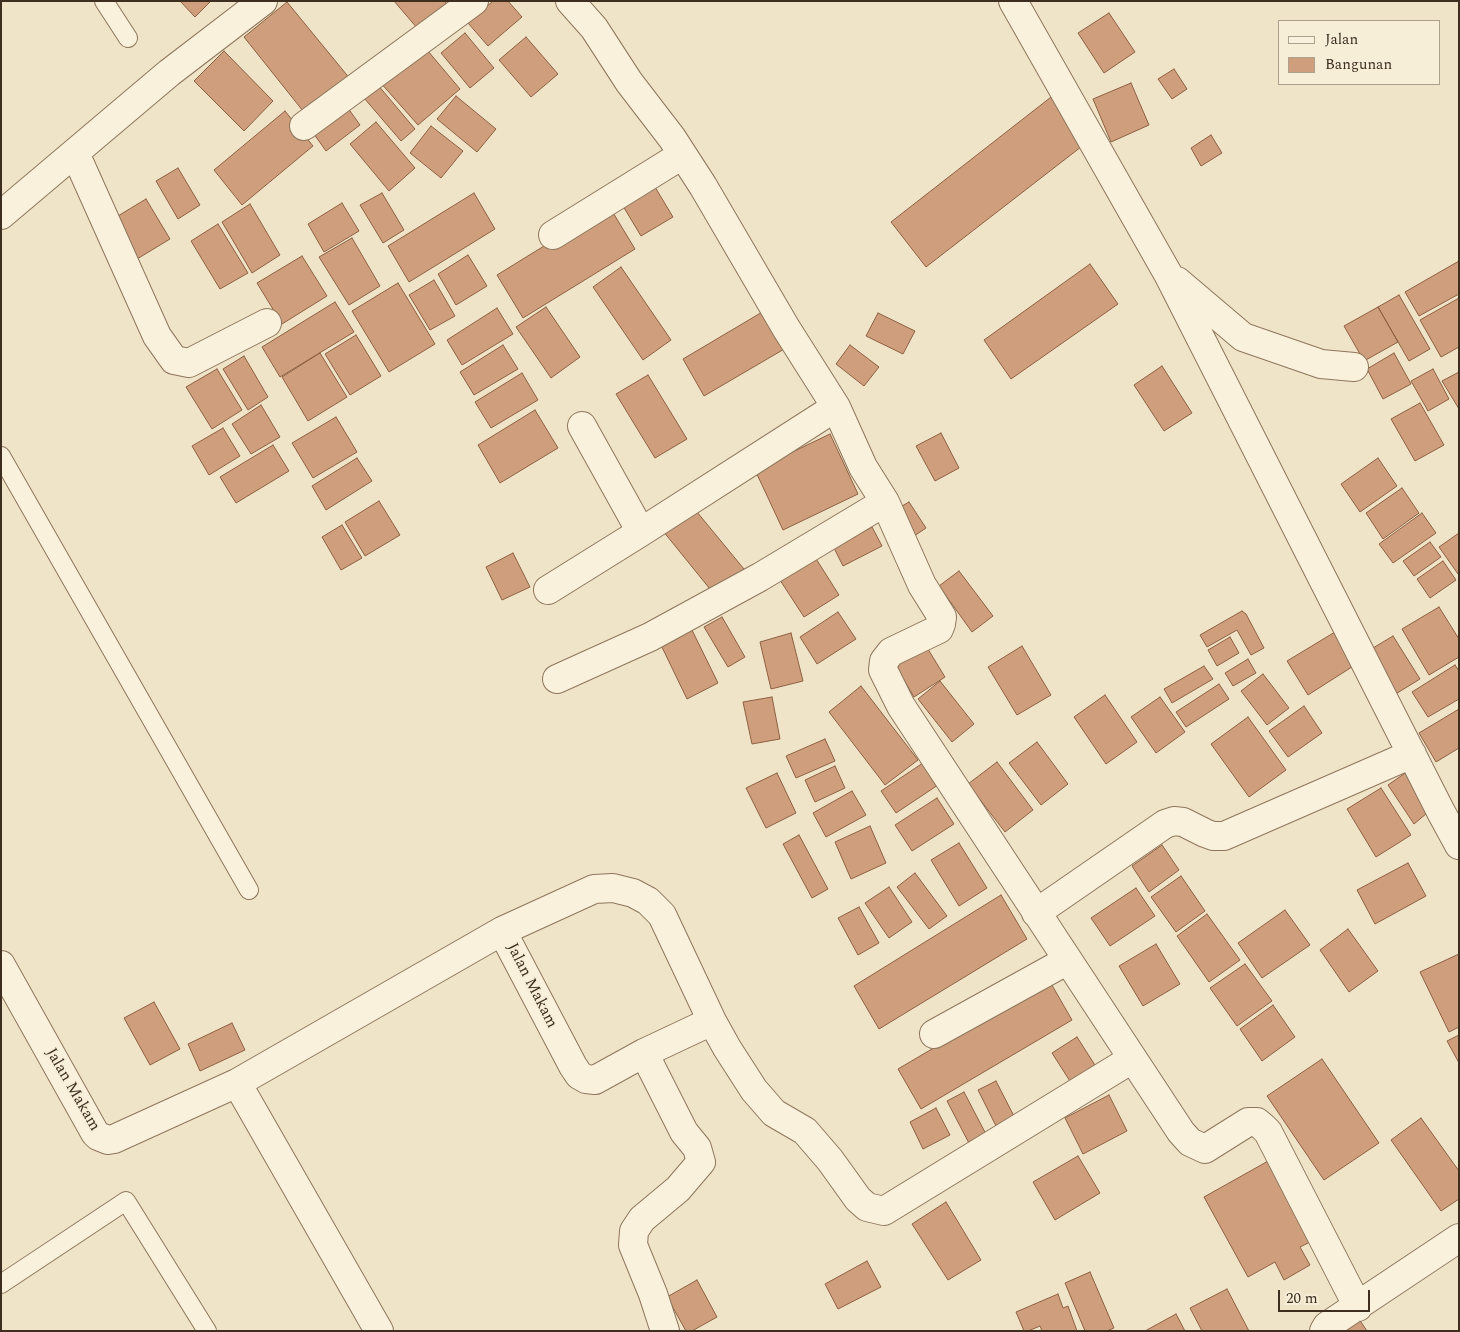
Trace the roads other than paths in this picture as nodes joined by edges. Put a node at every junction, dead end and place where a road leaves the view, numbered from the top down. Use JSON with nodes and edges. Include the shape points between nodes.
{"nodes":[{"id":1,"x":104,"y":1,"type":"edge"},
{"id":2,"x":263,"y":1,"type":"edge"},
{"id":3,"x":474,"y":1,"type":"edge"},
{"id":4,"x":570,"y":1,"type":"edge"},
{"id":5,"x":1013,"y":1,"type":"edge"},
{"id":6,"x":128,"y":38,"type":"dead end"},
{"id":7,"x":304,"y":126,"type":"dead end"},
{"id":8,"x":75,"y":153,"type":"junction"},
{"id":9,"x":682,"y":155,"type":"junction"},
{"id":10,"x":1,"y":216,"type":"edge"},
{"id":11,"x":553,"y":235,"type":"dead end"},
{"id":12,"x":1168,"y":274,"type":"junction"},
{"id":13,"x":267,"y":324,"type":"dead end"},
{"id":14,"x":1354,"y":367,"type":"dead end"},
{"id":15,"x":836,"y":407,"type":"junction"},
{"id":16,"x":582,"y":426,"type":"dead end"},
{"id":17,"x":1,"y":456,"type":"edge"},
{"id":18,"x":885,"y":502,"type":"junction"},
{"id":19,"x":642,"y":532,"type":"junction"},
{"id":20,"x":548,"y":590,"type":"dead end"},
{"id":21,"x":557,"y":678,"type":"dead end"},
{"id":22,"x":1412,"y":754,"type":"junction"},
{"id":23,"x":1450,"y":807,"type":"edge"},
{"id":24,"x":1459,"y":845,"type":"edge"},
{"id":25,"x":249,"y":890,"type":"dead end"},
{"id":26,"x":1036,"y":913,"type":"junction"},
{"id":27,"x":502,"y":930,"type":"junction"},
{"id":28,"x":1068,"y":960,"type":"junction"},
{"id":29,"x":1,"y":965,"type":"edge"},
{"id":30,"x":712,"y":1022,"type":"junction"},
{"id":31,"x":934,"y":1034,"type":"dead end"},
{"id":32,"x":644,"y":1053,"type":"junction"},
{"id":33,"x":1132,"y":1059,"type":"junction"},
{"id":34,"x":237,"y":1083,"type":"junction"},
{"id":35,"x":1459,"y":1238,"type":"edge"},
{"id":36,"x":1,"y":1284,"type":"edge"},
{"id":37,"x":1358,"y":1307,"type":"junction"},
{"id":38,"x":207,"y":1331,"type":"edge"},
{"id":39,"x":379,"y":1331,"type":"edge"},
{"id":40,"x":665,"y":1331,"type":"edge"},
{"id":41,"x":1324,"y":1331,"type":"edge"}],
"edges":[{"from":1,"to":6,"type":"lane"},
{"from":2,"to":8,"type":"street","via":[[169,73]]},
{"from":3,"to":7,"type":"street"},
{"from":4,"to":9,"type":"street","via":[[594,28]]},
{"from":5,"to":12,"type":"street"},
{"from":8,"to":10,"type":"street"},
{"from":8,"to":13,"type":"street","via":[[158,336],[174,360],[189,363]]},
{"from":9,"to":11,"type":"street"},
{"from":9,"to":15,"type":"street"},
{"from":12,"to":14,"type":"street","via":[[1244,336],[1321,364]]},
{"from":12,"to":22,"type":"street"},
{"from":15,"to":18,"type":"street","via":[[863,467]]},
{"from":15,"to":19,"type":"street"},
{"from":16,"to":19,"type":"street"},
{"from":17,"to":25,"type":"lane"},
{"from":18,"to":21,"type":"street","via":[[760,577],[650,637]]},
{"from":18,"to":26,"type":"street","via":[[922,585],[942,617],[939,629],[891,652],[884,661],[883,670],[901,706]]},
{"from":19,"to":20,"type":"street"},
{"from":22,"to":23,"type":"street"},
{"from":22,"to":26,"type":"street","via":[[1224,836],[1205,834],[1183,822],[1165,824]]},
{"from":23,"to":24,"type":"street"},
{"from":26,"to":28,"type":"street"},
{"from":27,"to":30,"type":"street","via":[[594,889],[613,888],[633,893],[648,901],[662,915]]},
{"from":27,"to":32,"type":"street","name":"Jalan Makam","via":[[579,1075],[595,1080]]},
{"from":27,"to":34,"type":"street","name":"Jalan Makam"},
{"from":28,"to":31,"type":"street"},
{"from":28,"to":33,"type":"street"},
{"from":29,"to":34,"type":"street","name":"Jalan Makam","via":[[95,1132],[104,1139],[114,1139]]},
{"from":30,"to":32,"type":"street","name":"Jalan Makam"},
{"from":30,"to":33,"type":"street","via":[[754,1090],[774,1113],[805,1131],[858,1198],[867,1206],[884,1211]]},
{"from":32,"to":40,"type":"street","via":[[684,1132],[698,1148],[701,1162],[678,1189],[642,1219],[634,1231],[633,1244]]},
{"from":33,"to":37,"type":"street","via":[[1190,1142],[1205,1149],[1248,1122],[1257,1122],[1268,1132]]},
{"from":34,"to":39,"type":"street"},
{"from":35,"to":37,"type":"street"},
{"from":36,"to":38,"type":"lane","via":[[126,1201]]},
{"from":37,"to":41,"type":"street"}]}
